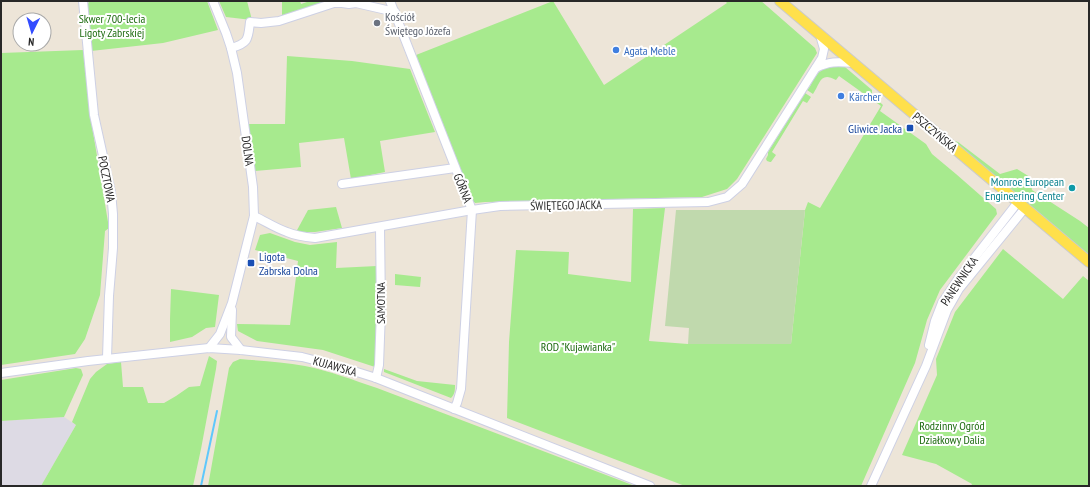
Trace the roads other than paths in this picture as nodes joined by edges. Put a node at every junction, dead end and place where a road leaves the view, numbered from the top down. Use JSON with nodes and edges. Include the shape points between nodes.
{"nodes":[{"id":1,"x":83,"y":1,"type":"edge"},
{"id":2,"x":213,"y":1,"type":"edge"},
{"id":3,"x":390,"y":1,"type":"edge"},
{"id":4,"x":780,"y":1,"type":"edge"},
{"id":5,"x":395,"y":12,"type":"junction"},
{"id":6,"x":820,"y":35,"type":"junction"},
{"id":7,"x":231,"y":48,"type":"junction"},
{"id":8,"x":853,"y":64,"type":"junction"},
{"id":9,"x":816,"y":69,"type":"junction"},
{"id":10,"x":456,"y":168,"type":"junction"},
{"id":11,"x":342,"y":184,"type":"dead end"},
{"id":12,"x":1022,"y":205,"type":"junction"},
{"id":13,"x":472,"y":210,"type":"junction"},
{"id":14,"x":254,"y":216,"type":"junction"},
{"id":15,"x":380,"y":227,"type":"junction"},
{"id":16,"x":1089,"y":262,"type":"edge"},
{"id":17,"x":232,"y":303,"type":"junction"},
{"id":18,"x":220,"y":334,"type":"junction"},
{"id":19,"x":231,"y":337,"type":"junction"},
{"id":20,"x":209,"y":348,"type":"junction"},
{"id":21,"x":225,"y":348,"type":"junction"},
{"id":22,"x":241,"y":350,"type":"junction"},
{"id":23,"x":108,"y":358,"type":"junction"},
{"id":24,"x":1,"y":373,"type":"edge"},
{"id":25,"x":376,"y":378,"type":"junction"},
{"id":26,"x":454,"y":409,"type":"junction"},
{"id":27,"x":650,"y":486,"type":"edge"},
{"id":28,"x":873,"y":486,"type":"edge"}],
"edges":[{"from":1,"to":23,"type":"street","name":"POCZTOWA","via":[[94,115],[111,192],[113,214]]},
{"from":2,"to":7,"type":"street","name":"DOLNA"},
{"from":3,"to":5,"type":"street","name":"GÓRNA"},
{"from":4,"to":6,"type":"main road","name":"PSZCZYŃSKA"},
{"from":5,"to":7,"type":"street","via":[[356,3],[334,3],[279,21],[250,22],[247,40],[244,44]]},
{"from":5,"to":10,"type":"street","name":"GÓRNA"},
{"from":6,"to":8,"type":"main road","name":"PSZCZYŃSKA"},
{"from":6,"to":9,"type":"street","name":"ŚWIĘTEGO JACKA","via":[[824,49]]},
{"from":7,"to":14,"type":"street","name":"DOLNA","via":[[237,73],[253,187]]},
{"from":8,"to":9,"type":"street","via":[[834,62]]},
{"from":8,"to":12,"type":"main road","name":"PSZCZYŃSKA"},
{"from":9,"to":13,"type":"street","name":"ŚWIĘTEGO JACKA","via":[[742,184],[728,197],[708,202],[500,206]]},
{"from":10,"to":11,"type":"street"},
{"from":10,"to":13,"type":"street","name":"GÓRNA"},
{"from":12,"to":16,"type":"main road","name":"PSZCZYŃSKA"},
{"from":12,"to":28,"type":"street","name":"PANEWNICKA","via":[[959,289],[947,310]]},
{"from":13,"to":15,"type":"street","name":"ŚWIĘTEGO JACKA"},
{"from":13,"to":26,"type":"street","name":"GÓRNA","via":[[461,389]]},
{"from":14,"to":15,"type":"street","name":"ŚWIĘTEGO JACKA","via":[[285,232],[315,238]]},
{"from":14,"to":17,"type":"street","name":"DOLNA"},
{"from":15,"to":25,"type":"street","name":"SAMOTNA","via":[[379,365]]},
{"from":17,"to":18,"type":"street","name":"DOLNA"},
{"from":17,"to":19,"type":"street","name":"DOLNA"},
{"from":18,"to":20,"type":"street","name":"DOLNA"},
{"from":18,"to":21,"type":"street"},
{"from":19,"to":21,"type":"street","name":"DOLNA"},
{"from":19,"to":22,"type":"street"},
{"from":20,"to":21,"type":"street","name":"KUJAWSKA"},
{"from":20,"to":23,"type":"street","name":"KUJAWSKA"},
{"from":21,"to":22,"type":"street","name":"KUJAWSKA"},
{"from":22,"to":25,"type":"street","name":"KUJAWSKA","via":[[302,357],[342,366]]},
{"from":23,"to":24,"type":"street","name":"KUJAWSKA"},
{"from":25,"to":26,"type":"street","name":"KUJAWSKA"},
{"from":26,"to":27,"type":"street","name":"KUJAWSKA"}]}
